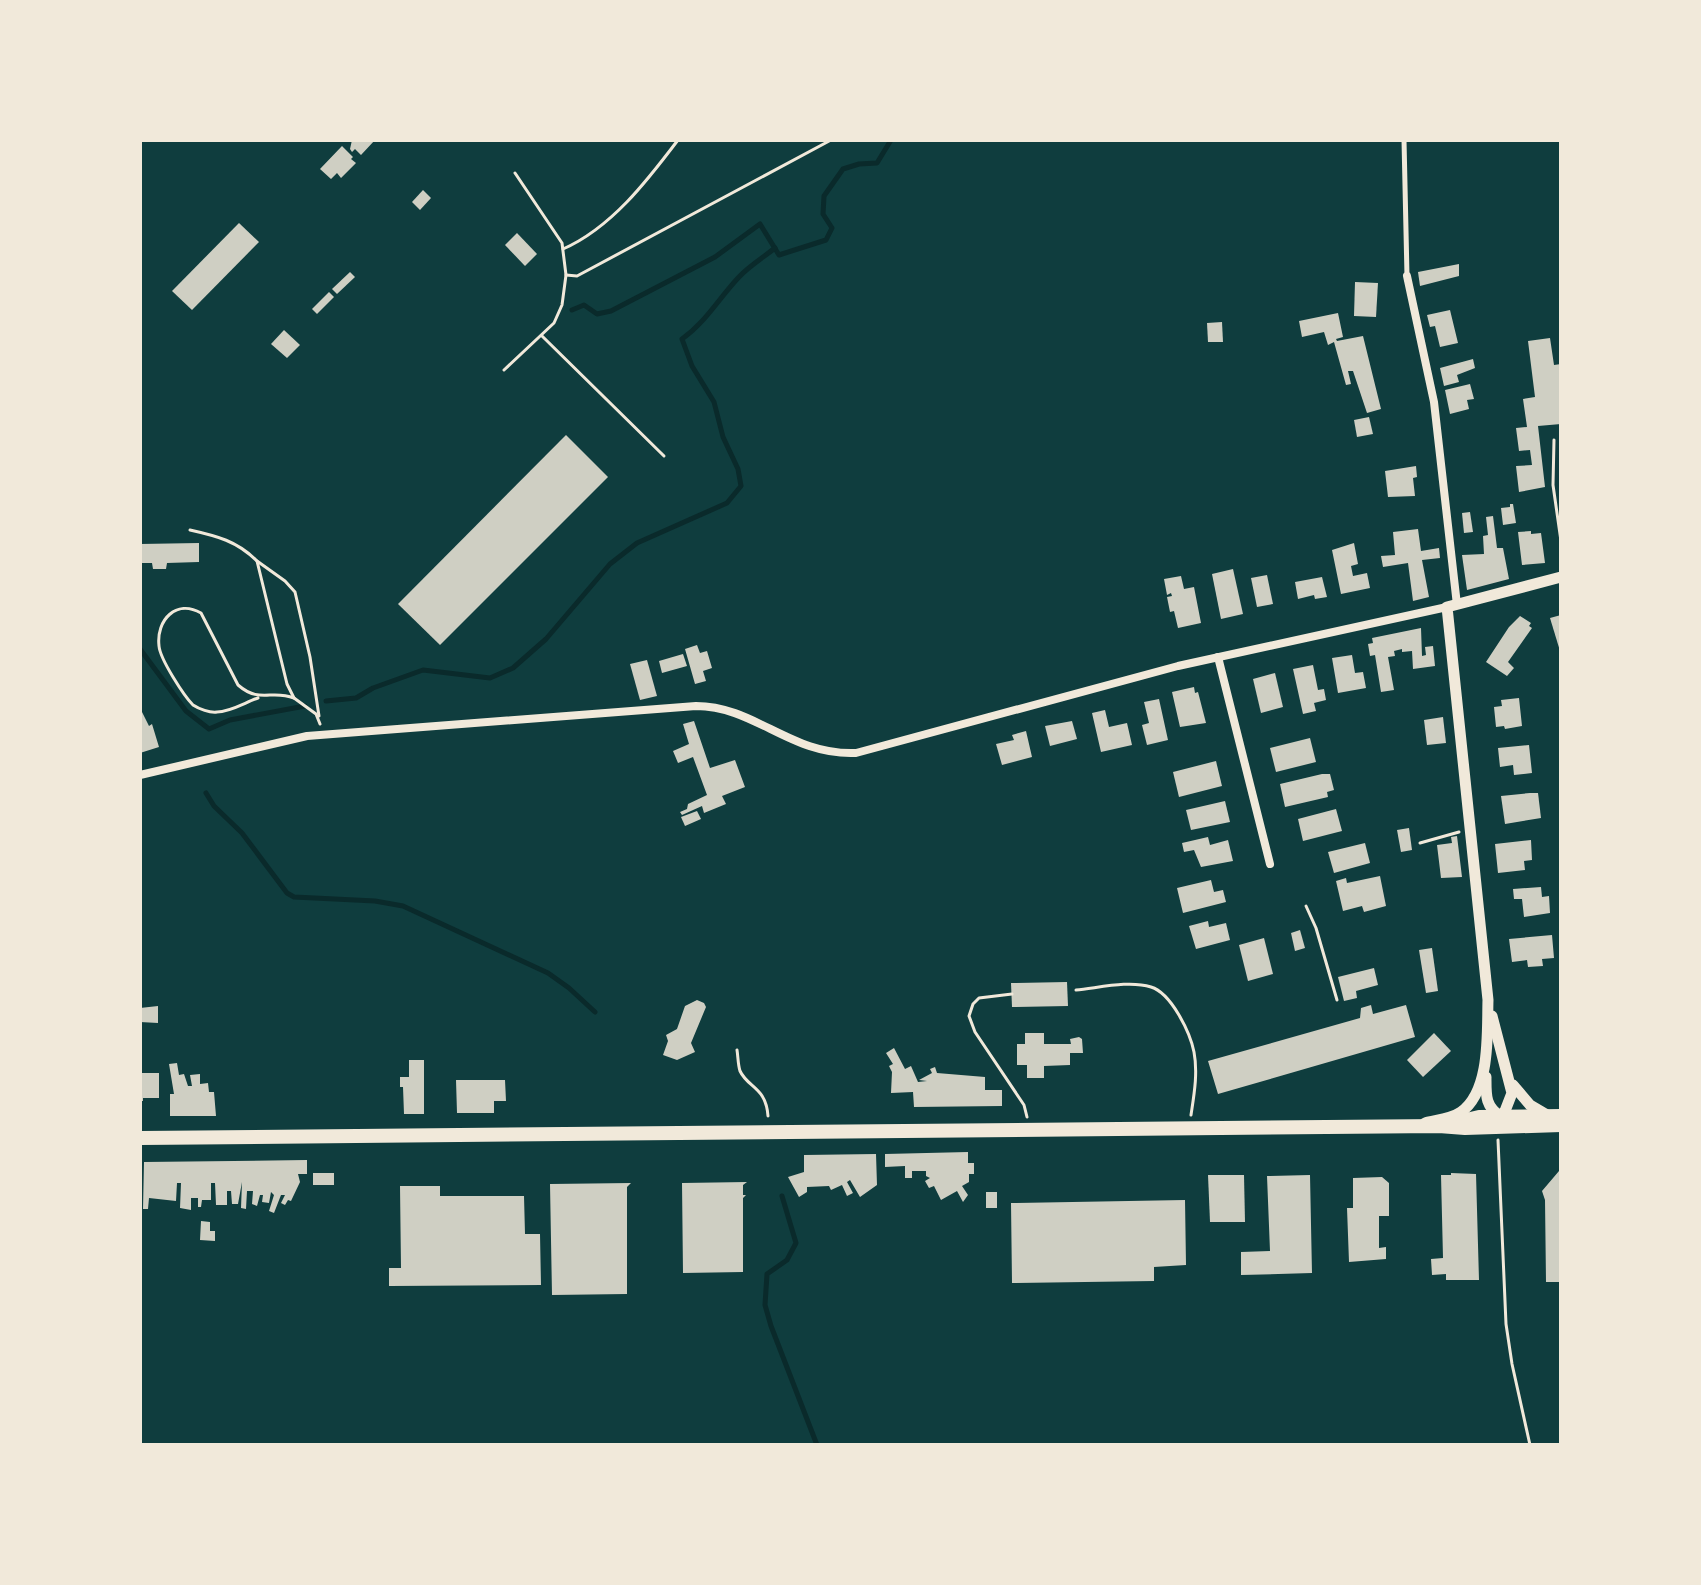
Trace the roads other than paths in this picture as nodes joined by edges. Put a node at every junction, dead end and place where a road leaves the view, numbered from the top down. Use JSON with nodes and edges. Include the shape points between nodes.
{"nodes":[{"id":1,"x":1404,"y":140,"type":"edge"},
{"id":2,"x":1407,"y":276,"type":"joint"},
{"id":3,"x":1561,"y":577,"type":"edge"},
{"id":4,"x":1452,"y":606,"type":"junction"},
{"id":5,"x":1218,"y":657,"type":"junction"},
{"id":6,"x":140,"y":775,"type":"edge"},
{"id":7,"x":1270,"y":864,"type":"dead end"},
{"id":8,"x":1488,"y":1000,"type":"junction"},
{"id":9,"x":1487,"y":1049,"type":"junction"},
{"id":10,"x":1510,"y":1081,"type":"junction"},
{"id":11,"x":1550,"y":1119,"type":"edge"},
{"id":12,"x":1499,"y":1122,"type":"junction"},
{"id":13,"x":1561,"y":1125,"type":"edge"},
{"id":14,"x":1413,"y":1127,"type":"junction"},
{"id":15,"x":140,"y":1138,"type":"edge"}],
"edges":[{"from":1,"to":2,"type":"lane"},
{"from":2,"to":4,"type":"street","via":[[1434,402]]},
{"from":3,"to":4,"type":"street"},
{"from":4,"to":5,"type":"street"},
{"from":4,"to":8,"type":"street"},
{"from":5,"to":6,"type":"street","via":[[856,753],[816,750],[729,711],[704,706],[321,735]]},
{"from":5,"to":7,"type":"street"},
{"from":8,"to":9,"type":"street"},
{"from":8,"to":10,"type":"street"},
{"from":9,"to":12,"type":"street","via":[[1487,1103]]},
{"from":9,"to":14,"type":"street","via":[[1479,1085],[1465,1108]]},
{"from":10,"to":11,"type":"street","via":[[1523,1099]]},
{"from":10,"to":12,"type":"street","via":[[1512,1093]]},
{"from":11,"to":12,"type":"main road"},
{"from":11,"to":13,"type":"main road"},
{"from":12,"to":14,"type":"main road","via":[[1479,1117]]},
{"from":14,"to":15,"type":"main road"}]}
